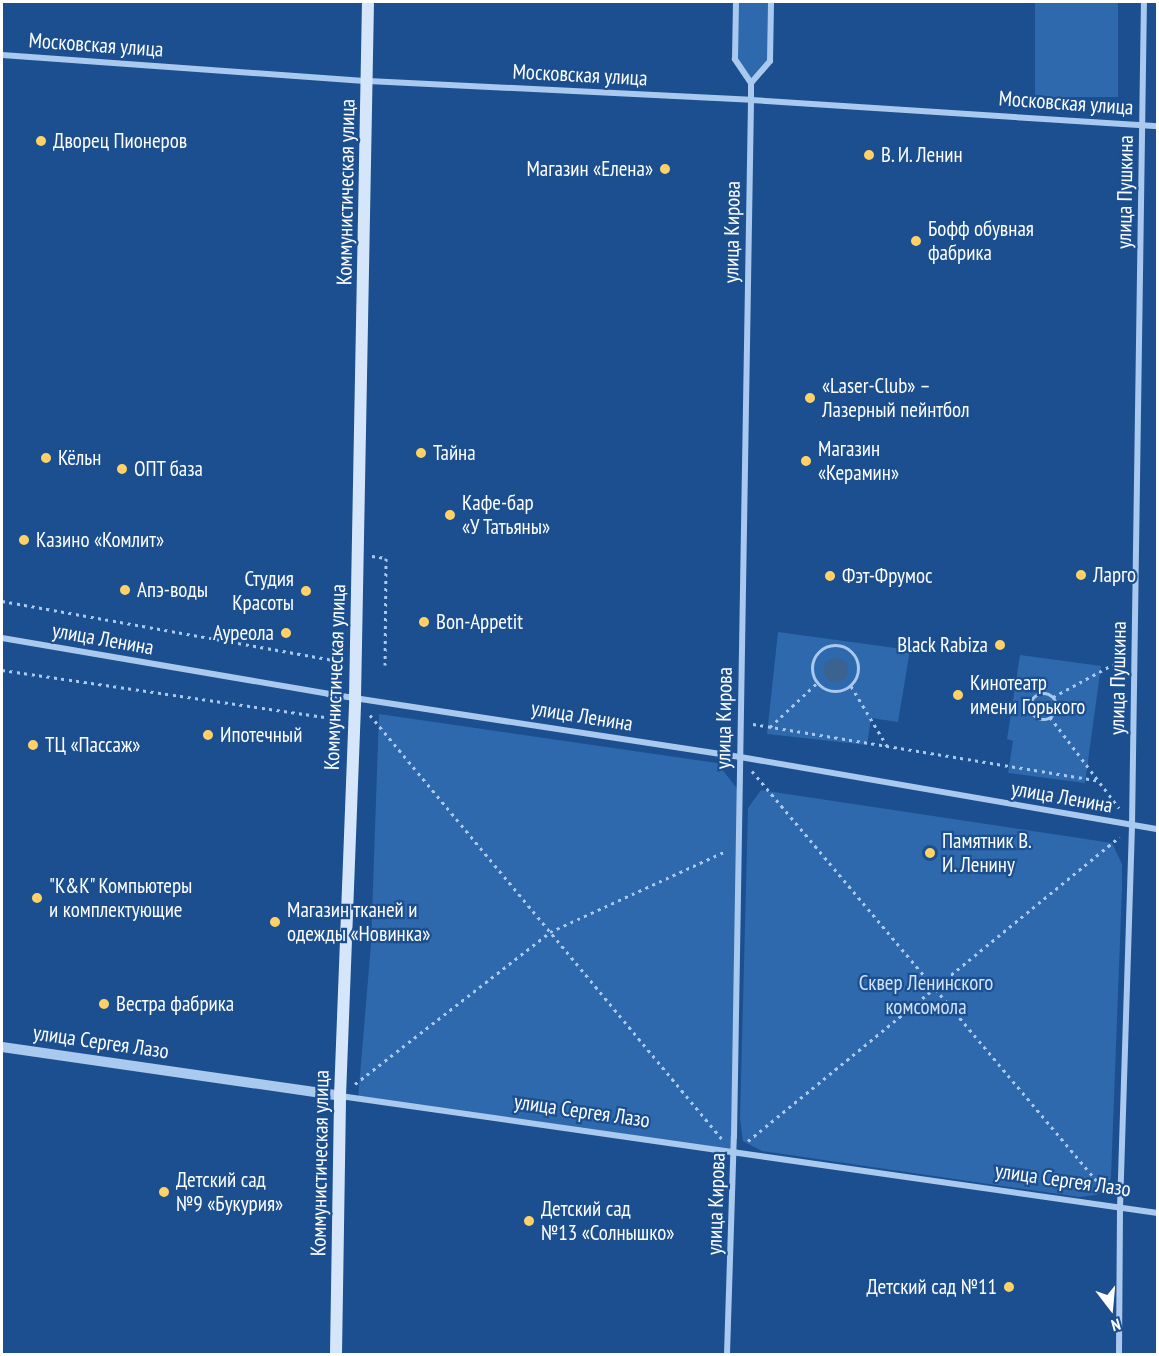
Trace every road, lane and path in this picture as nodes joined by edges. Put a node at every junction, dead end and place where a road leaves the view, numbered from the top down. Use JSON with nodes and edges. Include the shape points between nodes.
{"nodes":[{"id":1,"x":368,"y":2,"type":"edge"},
{"id":2,"x":736,"y":2,"type":"edge"},
{"id":3,"x":771,"y":2,"type":"edge"},
{"id":4,"x":1144,"y":2,"type":"edge"},
{"id":5,"x":2,"y":55,"type":"edge"},
{"id":6,"x":368,"y":81,"type":"junction"},
{"id":7,"x":751,"y":83,"type":"junction"},
{"id":8,"x":751,"y":100,"type":"junction"},
{"id":9,"x":1142,"y":125,"type":"junction"},
{"id":10,"x":1158,"y":126,"type":"edge"},
{"id":11,"x":386,"y":558,"type":"dead end"},
{"id":12,"x":2,"y":601,"type":"edge"},
{"id":13,"x":2,"y":638,"type":"edge"},
{"id":14,"x":1135,"y":652,"type":"junction"},
{"id":15,"x":332,"y":660,"type":"dead end"},
{"id":16,"x":385,"y":665,"type":"dead end"},
{"id":17,"x":2,"y":670,"type":"edge"},
{"id":18,"x":817,"y":683,"type":"junction"},
{"id":19,"x":850,"y":686,"type":"junction"},
{"id":20,"x":1053,"y":697,"type":"junction"},
{"id":21,"x":355,"y":698,"type":"junction"},
{"id":22,"x":325,"y":717,"type":"dead end"},
{"id":23,"x":1050,"y":717,"type":"junction"},
{"id":24,"x":741,"y":722,"type":"junction"},
{"id":25,"x":770,"y":727,"type":"junction"},
{"id":26,"x":887,"y":746,"type":"junction"},
{"id":27,"x":740,"y":757,"type":"junction"},
{"id":28,"x":1098,"y":781,"type":"junction"},
{"id":29,"x":1132,"y":826,"type":"junction"},
{"id":30,"x":1158,"y":829,"type":"edge"},
{"id":31,"x":739,"y":846,"type":"junction"},
{"id":32,"x":550,"y":932,"type":"junction"},
{"id":33,"x":935,"y":988,"type":"junction"},
{"id":34,"x":2,"y":1047,"type":"edge"},
{"id":35,"x":340,"y":1096,"type":"junction"},
{"id":36,"x":734,"y":1153,"type":"junction"},
{"id":37,"x":1120,"y":1208,"type":"junction"},
{"id":38,"x":1158,"y":1213,"type":"edge"},
{"id":39,"x":336,"y":1354,"type":"edge"},
{"id":40,"x":727,"y":1354,"type":"edge"},
{"id":41,"x":1119,"y":1354,"type":"edge"}],
"edges":[{"from":1,"to":6,"type":"main road","name":"Коммунистическая улица"},
{"from":2,"to":7,"type":"street","via":[[735,59]]},
{"from":3,"to":7,"type":"street","via":[[770,61]]},
{"from":4,"to":9,"type":"street","name":"улица Пушкина"},
{"from":5,"to":6,"type":"street","name":"Московская улица"},
{"from":6,"to":8,"type":"street","name":"Московская улица"},
{"from":6,"to":21,"type":"main road","name":"Коммунистическая улица"},
{"from":7,"to":8,"type":"street","name":"улица Кирова"},
{"from":8,"to":9,"type":"street","name":"Московская улица"},
{"from":8,"to":24,"type":"street","name":"улица Кирова"},
{"from":9,"to":10,"type":"street","name":"Московская улица"},
{"from":9,"to":14,"type":"street","name":"улица Пушкина"},
{"from":11,"to":16,"type":"path"},
{"from":12,"to":15,"type":"path"},
{"from":13,"to":21,"type":"street","name":"улица Ленина"},
{"from":14,"to":20,"type":"path"},
{"from":14,"to":29,"type":"street","name":"улица Пушкина"},
{"from":17,"to":22,"type":"path"},
{"from":18,"to":19,"type":"path","via":[[830,691]]},
{"from":18,"to":19,"type":"path","via":[[812,669],[816,655],[837,645],[856,657],[858,672]]},
{"from":18,"to":25,"type":"path"},
{"from":19,"to":26,"type":"path"},
{"from":20,"to":23,"type":"path","via":[[1055,710]]},
{"from":20,"to":23,"type":"path","via":[[1036,694],[1029,705],[1034,716]]},
{"from":21,"to":27,"type":"street","name":"улица Ленина"},
{"from":21,"to":32,"type":"path"},
{"from":21,"to":35,"type":"main road","name":"Коммунистическая улица"},
{"from":23,"to":28,"type":"path"},
{"from":24,"to":25,"type":"path"},
{"from":24,"to":27,"type":"street","name":"улица Кирова"},
{"from":25,"to":26,"type":"path"},
{"from":26,"to":28,"type":"path"},
{"from":27,"to":29,"type":"street","name":"улица Ленина"},
{"from":27,"to":31,"type":"street","name":"улица Кирова"},
{"from":27,"to":33,"type":"path"},
{"from":28,"to":29,"type":"path"},
{"from":29,"to":30,"type":"street","name":"улица Ленина"},
{"from":29,"to":33,"type":"path"},
{"from":29,"to":37,"type":"street","name":"улица Пушкина"},
{"from":31,"to":32,"type":"path"},
{"from":31,"to":36,"type":"street","name":"улица Кирова"},
{"from":32,"to":35,"type":"path"},
{"from":32,"to":36,"type":"path"},
{"from":33,"to":36,"type":"path"},
{"from":33,"to":37,"type":"path"},
{"from":34,"to":35,"type":"street","name":"улица Сергея Лазо"},
{"from":35,"to":36,"type":"street","name":"улица Сергея Лазо"},
{"from":35,"to":39,"type":"main road","name":"Коммунистическая улица"},
{"from":36,"to":37,"type":"street","name":"улица Сергея Лазо"},
{"from":36,"to":40,"type":"street","name":"улица Кирова"},
{"from":37,"to":38,"type":"street","name":"улица Сергея Лазо"},
{"from":37,"to":41,"type":"street","name":"улица Пушкина"}]}
